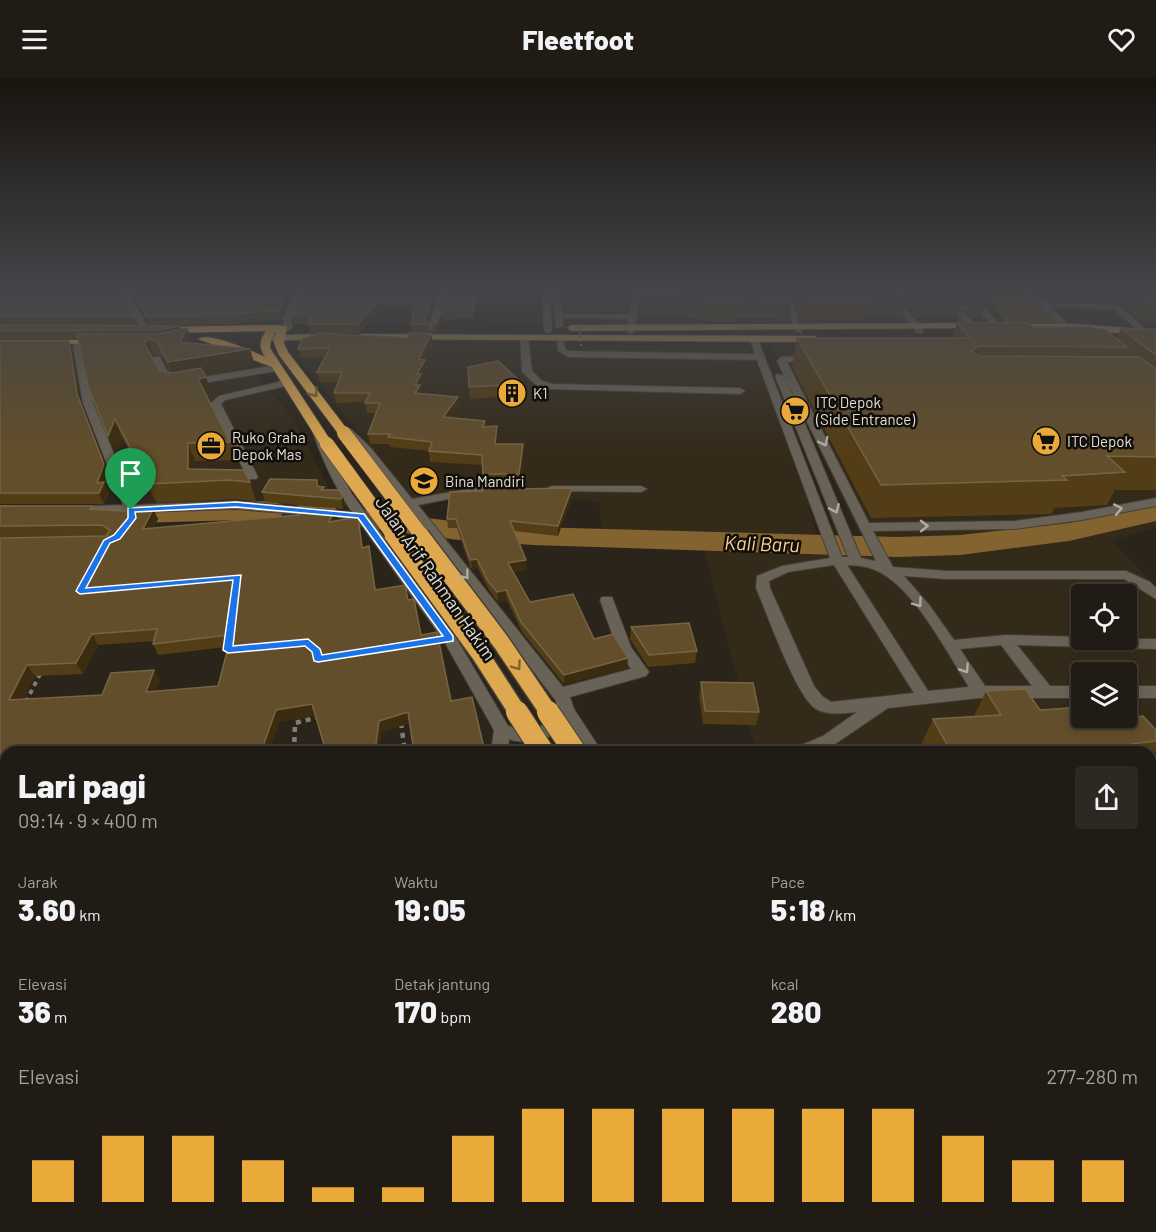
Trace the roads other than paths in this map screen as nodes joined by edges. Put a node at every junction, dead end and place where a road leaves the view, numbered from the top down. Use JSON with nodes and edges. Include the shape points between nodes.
{"nodes":[{"id":1,"x":57,"y":344,"type":"edge"},
{"id":2,"x":86,"y":344,"type":"edge"},
{"id":3,"x":220,"y":344,"type":"edge"},
{"id":4,"x":268,"y":344,"type":"edge"},
{"id":5,"x":279,"y":344,"type":"edge"},
{"id":6,"x":301,"y":344,"type":"edge"},
{"id":7,"x":525,"y":344,"type":"edge"},
{"id":8,"x":562,"y":344,"type":"edge"},
{"id":9,"x":758,"y":344,"type":"edge"},
{"id":10,"x":759,"y":344,"type":"edge"},
{"id":11,"x":77,"y":346,"type":"junction"},
{"id":12,"x":283,"y":353,"type":"junction"},
{"id":13,"x":761,"y":357,"type":"junction"},
{"id":14,"x":826,"y":358,"type":"edge"},
{"id":15,"x":157,"y":359,"type":"edge"},
{"id":16,"x":276,"y":366,"type":"junction"},
{"id":17,"x":287,"y":383,"type":"junction"},
{"id":18,"x":740,"y":391,"type":"dead end"},
{"id":19,"x":316,"y":427,"type":"junction"},
{"id":20,"x":340,"y":428,"type":"junction"},
{"id":21,"x":252,"y":477,"type":"dead end"},
{"id":22,"x":512,"y":489,"type":"edge"},
{"id":23,"x":534,"y":489,"type":"edge"},
{"id":24,"x":641,"y":489,"type":"dead end"},
{"id":25,"x":1156,"y":502,"type":"edge"},
{"id":26,"x":410,"y":503,"type":"junction"},
{"id":27,"x":77,"y":510,"type":"edge"},
{"id":28,"x":132,"y":514,"type":"junction"},
{"id":29,"x":361,"y":516,"type":"junction"},
{"id":30,"x":868,"y":530,"type":"junction"},
{"id":31,"x":835,"y":554,"type":"junction"},
{"id":32,"x":853,"y":554,"type":"junction"},
{"id":33,"x":886,"y":568,"type":"junction"},
{"id":34,"x":1156,"y":595,"type":"edge"},
{"id":35,"x":607,"y":600,"type":"dead end"},
{"id":36,"x":1005,"y":640,"type":"junction"},
{"id":37,"x":1156,"y":644,"type":"edge"},
{"id":38,"x":949,"y":645,"type":"junction"},
{"id":39,"x":1045,"y":692,"type":"junction"},
{"id":40,"x":1071,"y":692,"type":"edge"},
{"id":41,"x":1137,"y":692,"type":"edge"},
{"id":42,"x":1156,"y":692,"type":"edge"},
{"id":43,"x":981,"y":693,"type":"junction"},
{"id":44,"x":559,"y":694,"type":"junction"},
{"id":45,"x":924,"y":697,"type":"junction"},
{"id":46,"x":886,"y":704,"type":"junction"},
{"id":47,"x":566,"y":711,"type":"junction"},
{"id":48,"x":502,"y":730,"type":"junction"},
{"id":49,"x":500,"y":746,"type":"edge"},
{"id":50,"x":539,"y":746,"type":"edge"},
{"id":51,"x":571,"y":746,"type":"edge"},
{"id":52,"x":590,"y":746,"type":"edge"},
{"id":53,"x":816,"y":746,"type":"edge"}],
"edges":[{"from":1,"to":11,"type":"highway"},
{"from":2,"to":11,"type":"highway"},
{"from":3,"to":16,"type":"highway"},
{"from":4,"to":16,"type":"highway","name":"Jalan Arif Rahman Hakim","via":[[265,348]]},
{"from":5,"to":12,"type":"highway","name":"Jalan Arif Rahman Hakim"},
{"from":6,"to":12,"type":"highway"},
{"from":7,"to":18,"type":"street","via":[[527,372],[538,383],[552,387]]},
{"from":8,"to":13,"type":"street","via":[[562,351],[568,354]]},
{"from":9,"to":13,"type":"street"},
{"from":10,"to":32,"type":"street","one_way":true},
{"from":11,"to":28,"type":"street","via":[[88,403]]},
{"from":12,"to":20,"type":"highway","name":"Jalan Arif Rahman Hakim","one_way":true},
{"from":13,"to":31,"type":"street"},
{"from":14,"to":30,"type":"street","one_way":true,"via":[[782,361]]},
{"from":15,"to":16,"type":"street","via":[[169,383],[177,384]]},
{"from":16,"to":17,"type":"highway","name":"Jalan Arif Rahman Hakim"},
{"from":17,"to":19,"type":"highway","name":"Jalan Arif Rahman Hakim"},
{"from":17,"to":21,"type":"street","via":[[222,398],[216,403]]},
{"from":19,"to":29,"type":"street","name":"Jalan Arif Rahman Hakim","via":[[327,459]]},
{"from":19,"to":50,"type":"highway","name":"Jalan Arif Rahman Hakim","bridge":true,"via":[[480,654]]},
{"from":20,"to":26,"type":"street","name":"Jalan Arif Rahman Hakim","via":[[366,449]]},
{"from":20,"to":51,"type":"highway","name":"Jalan Arif Rahman Hakim","one_way":true,"bridge":true,"via":[[501,642]]},
{"from":22,"to":26,"type":"street","via":[[479,490]]},
{"from":23,"to":24,"type":"street"},
{"from":30,"to":25,"type":"street","one_way":true,"via":[[1014,525]]},
{"from":26,"to":44,"type":"street","name":"Jalan Arif Rahman Hakim","one_way":true},
{"from":27,"to":28,"type":"street"},
{"from":28,"to":29,"type":"street","via":[[236,505]]},
{"from":29,"to":48,"type":"street","name":"Jalan Arif Rahman Hakim","via":[[450,639]]},
{"from":30,"to":33,"type":"street"},
{"from":31,"to":32,"type":"street"},
{"from":31,"to":45,"type":"street"},
{"from":31,"to":46,"type":"street","via":[[771,572],[762,579],[763,588],[814,700],[831,708]]},
{"from":32,"to":33,"type":"street"},
{"from":33,"to":34,"type":"street","via":[[947,575],[1126,575]]},
{"from":33,"to":38,"type":"street","one_way":true,"via":[[908,587]]},
{"from":35,"to":44,"type":"street","via":[[624,648],[640,672]]},
{"from":36,"to":37,"type":"street"},
{"from":36,"to":38,"type":"street"},
{"from":36,"to":39,"type":"street"},
{"from":38,"to":43,"type":"street","one_way":true},
{"from":39,"to":40,"type":"street"},
{"from":39,"to":43,"type":"street"},
{"from":41,"to":42,"type":"street"},
{"from":43,"to":45,"type":"street"},
{"from":44,"to":47,"type":"street","name":"Jalan Arif Rahman Hakim"},
{"from":45,"to":46,"type":"street"},
{"from":46,"to":53,"type":"street"},
{"from":47,"to":48,"type":"street","via":[[555,726],[531,735],[520,737]]},
{"from":47,"to":52,"type":"street","name":"Jalan Arif Rahman Hakim"},
{"from":48,"to":49,"type":"street"}]}
